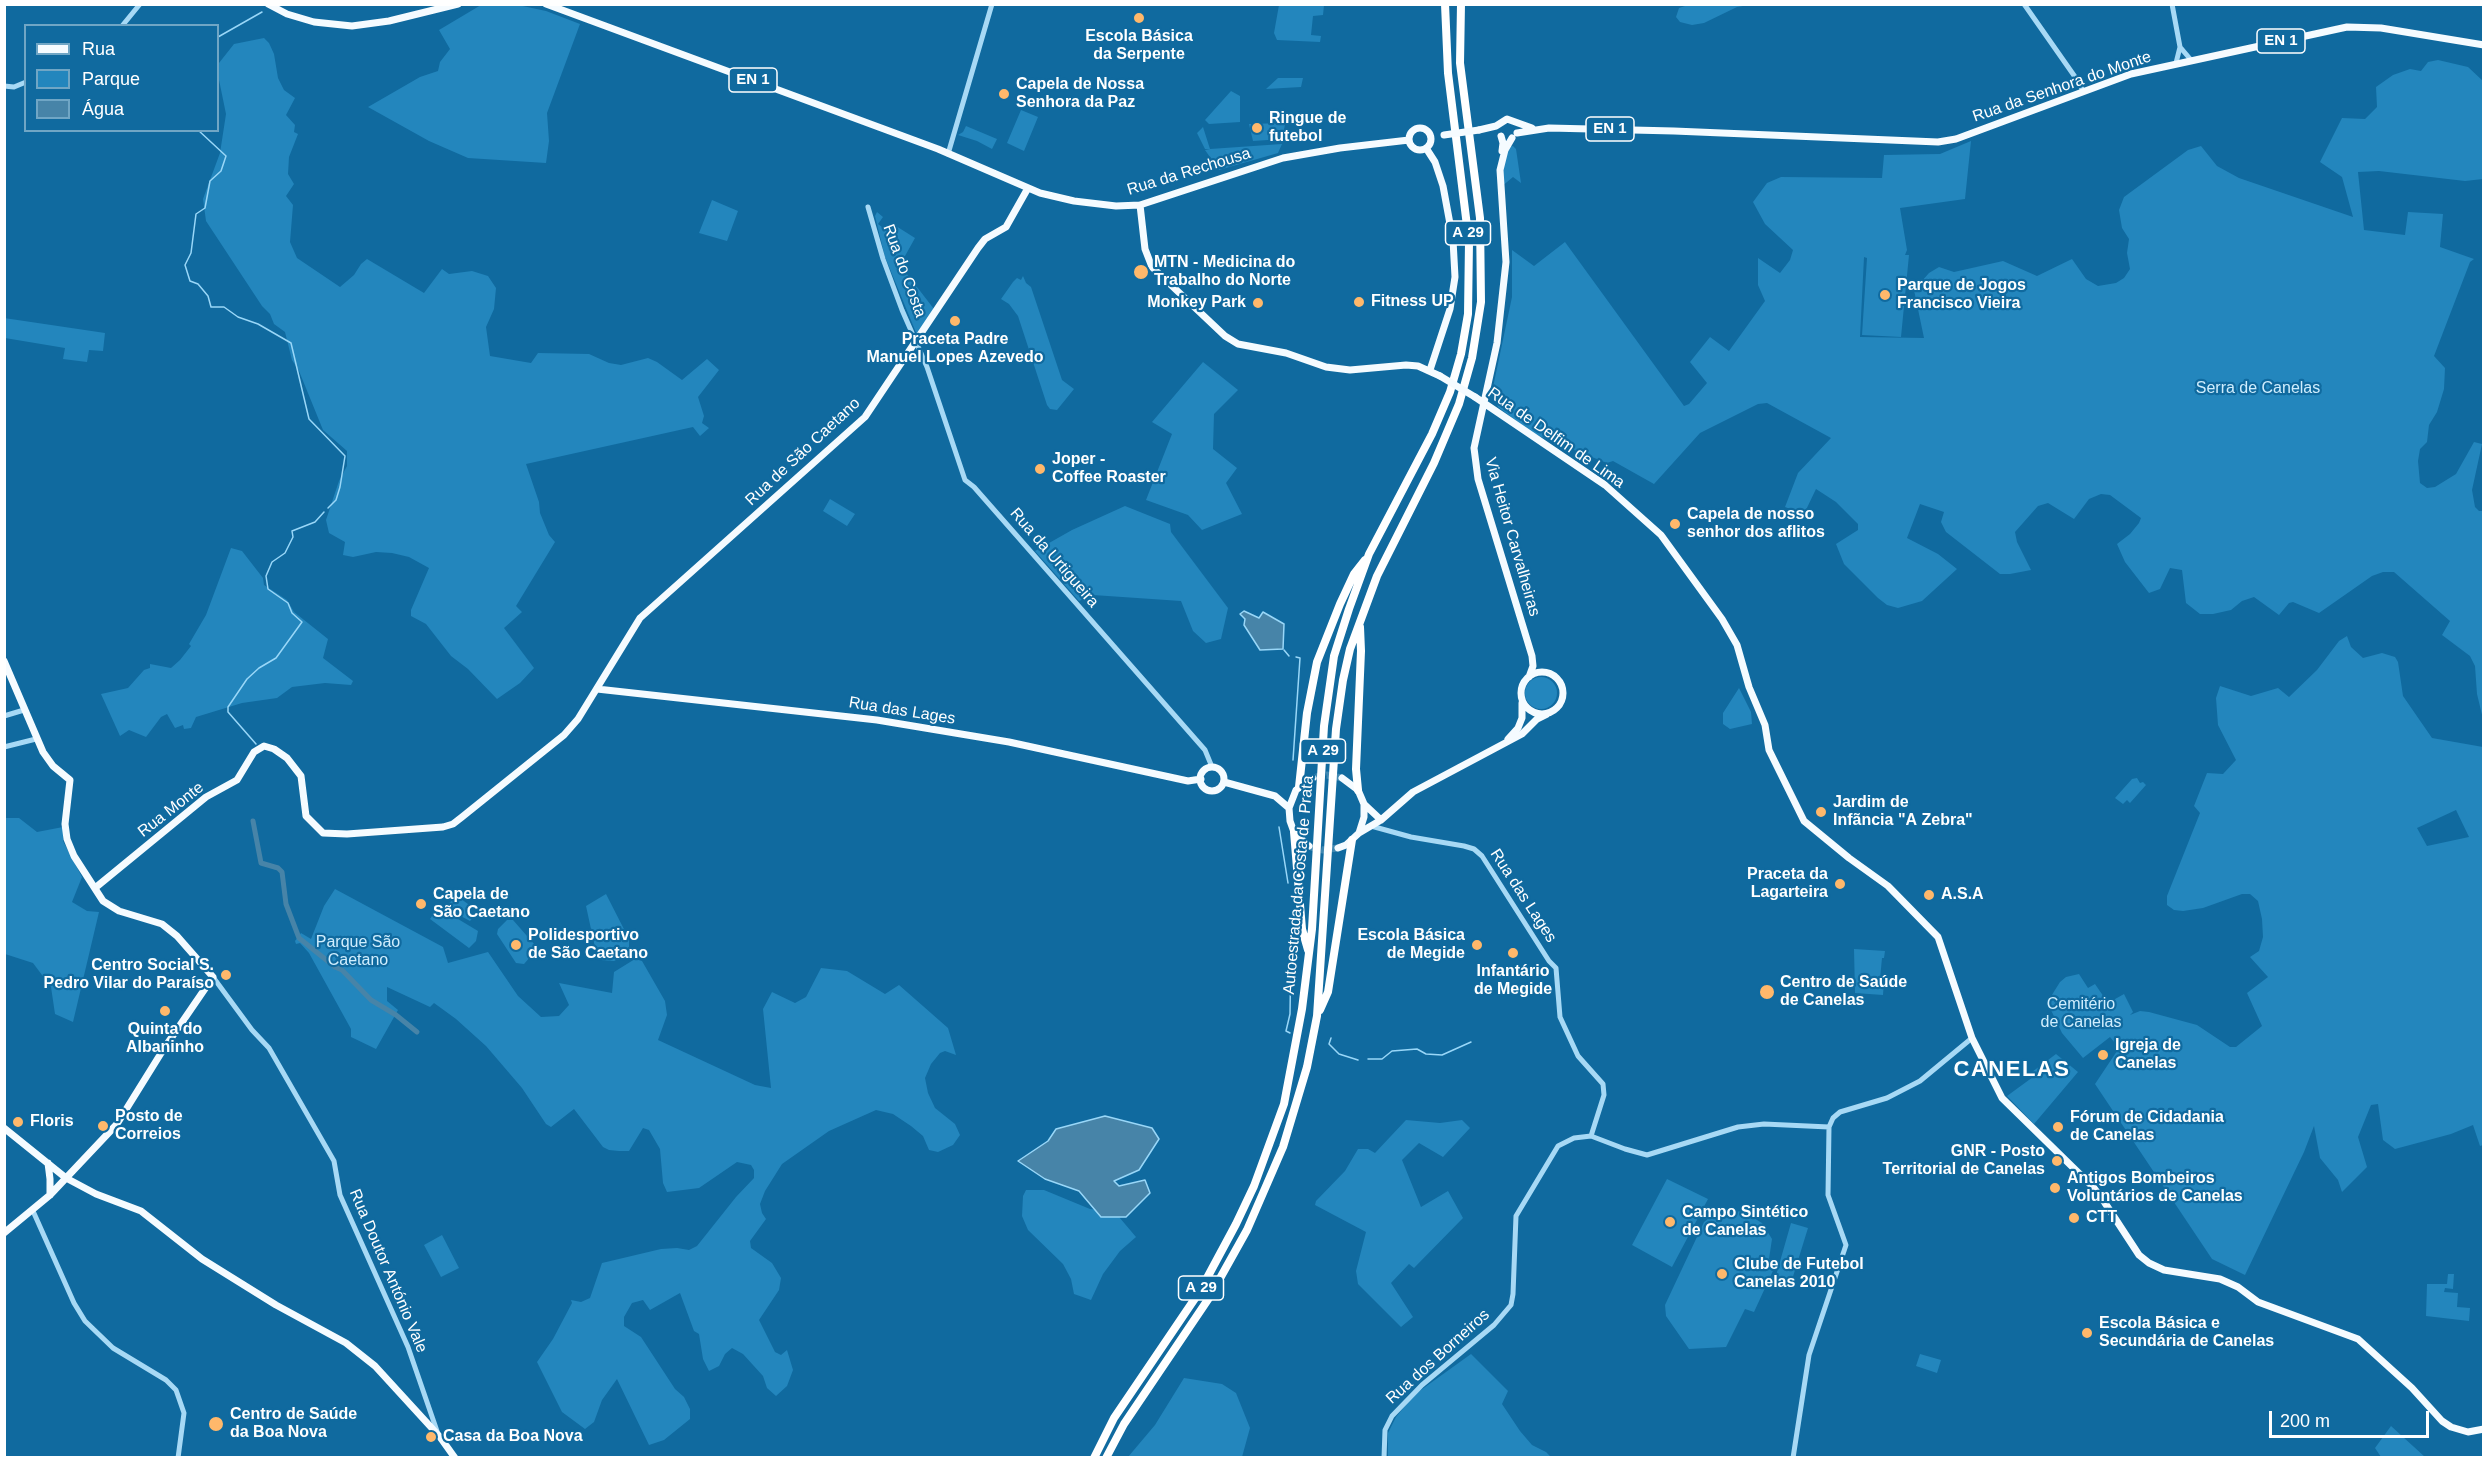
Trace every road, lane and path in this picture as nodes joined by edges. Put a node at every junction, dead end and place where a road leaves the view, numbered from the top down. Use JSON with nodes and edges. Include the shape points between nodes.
{"nodes":[{"id":1,"x":140,"y":4,"type":"edge"},
{"id":2,"x":268,"y":4,"type":"edge"},
{"id":3,"x":458,"y":4,"type":"edge"},
{"id":4,"x":546,"y":4,"type":"edge"},
{"id":5,"x":992,"y":4,"type":"edge"},
{"id":6,"x":1445,"y":4,"type":"edge"},
{"id":7,"x":1461,"y":4,"type":"edge"},
{"id":8,"x":2024,"y":4,"type":"edge"},
{"id":9,"x":2172,"y":4,"type":"edge"},
{"id":10,"x":124,"y":24,"type":"edge"},
{"id":11,"x":2484,"y":45,"type":"edge"},
{"id":12,"x":2180,"y":47,"type":"junction"},
{"id":13,"x":2191,"y":60,"type":"junction"},
{"id":14,"x":2176,"y":63,"type":"junction"},
{"id":15,"x":24,"y":83,"type":"edge"},
{"id":16,"x":4,"y":86,"type":"edge"},
{"id":17,"x":2083,"y":92,"type":"junction"},
{"id":18,"x":1515,"y":122,"type":"junction"},
{"id":19,"x":1500,"y":124,"type":"junction"},
{"id":20,"x":1538,"y":129,"type":"junction"},
{"id":21,"x":1479,"y":130,"type":"junction"},
{"id":22,"x":1501,"y":135,"type":"junction"},
{"id":23,"x":1515,"y":136,"type":"junction"},
{"id":24,"x":1431,"y":137,"type":"junction"},
{"id":25,"x":1409,"y":140,"type":"junction"},
{"id":26,"x":1426,"y":148,"type":"junction"},
{"id":27,"x":948,"y":153,"type":"junction"},
{"id":28,"x":1028,"y":188,"type":"junction"},
{"id":29,"x":1140,"y":205,"type":"junction"},
{"id":30,"x":868,"y":207,"type":"dead end"},
{"id":31,"x":1504,"y":282,"type":"junction"},
{"id":32,"x":916,"y":343,"type":"junction"},
{"id":33,"x":1430,"y":370,"type":"junction"},
{"id":34,"x":1485,"y":403,"type":"junction"},
{"id":35,"x":1370,"y":554,"type":"junction"},
{"id":36,"x":1359,"y":623,"type":"junction"},
{"id":37,"x":1532,"y":656,"type":"junction"},
{"id":38,"x":4,"y":661,"type":"edge"},
{"id":39,"x":1550,"y":674,"type":"junction"},
{"id":40,"x":1529,"y":677,"type":"junction"},
{"id":41,"x":597,"y":689,"type":"junction"},
{"id":42,"x":1521,"y":698,"type":"junction"},
{"id":43,"x":24,"y":710,"type":"junction"},
{"id":44,"x":1547,"y":714,"type":"junction"},
{"id":45,"x":4,"y":716,"type":"edge"},
{"id":46,"x":36,"y":739,"type":"junction"},
{"id":47,"x":1504,"y":742,"type":"junction"},
{"id":48,"x":4,"y":747,"type":"edge"},
{"id":49,"x":1212,"y":767,"type":"junction"},
{"id":50,"x":1314,"y":778,"type":"tunnel mouth"},
{"id":51,"x":1342,"y":778,"type":"tunnel mouth"},
{"id":52,"x":1201,"y":779,"type":"junction"},
{"id":53,"x":1224,"y":782,"type":"junction"},
{"id":54,"x":1297,"y":789,"type":"junction"},
{"id":55,"x":1358,"y":790,"type":"junction"},
{"id":56,"x":1275,"y":796,"type":"junction"},
{"id":57,"x":1364,"y":804,"type":"junction"},
{"id":58,"x":1289,"y":808,"type":"junction"},
{"id":59,"x":1390,"y":810,"type":"junction"},
{"id":60,"x":1372,"y":811,"type":"junction"},
{"id":61,"x":1381,"y":820,"type":"junction"},
{"id":62,"x":1371,"y":826,"type":"junction"},
{"id":63,"x":1294,"y":832,"type":"junction"},
{"id":64,"x":1392,"y":832,"type":"junction"},
{"id":65,"x":1359,"y":833,"type":"junction"},
{"id":66,"x":1352,"y":840,"type":"junction"},
{"id":67,"x":1309,"y":846,"type":"tunnel mouth"},
{"id":68,"x":1338,"y":848,"type":"tunnel mouth"},
{"id":69,"x":95,"y":888,"type":"junction"},
{"id":70,"x":1308,"y":953,"type":"junction"},
{"id":71,"x":213,"y":977,"type":"junction"},
{"id":72,"x":1317,"y":1016,"type":"junction"},
{"id":73,"x":1972,"y":1038,"type":"junction"},
{"id":74,"x":1829,"y":1127,"type":"junction"},
{"id":75,"x":4,"y":1128,"type":"edge"},
{"id":76,"x":1591,"y":1136,"type":"junction"},
{"id":77,"x":48,"y":1163,"type":"junction"},
{"id":78,"x":66,"y":1178,"type":"junction"},
{"id":79,"x":50,"y":1195,"type":"junction"},
{"id":80,"x":33,"y":1211,"type":"junction"},
{"id":81,"x":4,"y":1233,"type":"edge"},
{"id":82,"x":2484,"y":1429,"type":"edge"},
{"id":83,"x":440,"y":1437,"type":"junction"},
{"id":84,"x":178,"y":1458,"type":"edge"},
{"id":85,"x":455,"y":1458,"type":"edge"},
{"id":86,"x":1094,"y":1458,"type":"edge"},
{"id":87,"x":1106,"y":1458,"type":"edge"},
{"id":88,"x":1384,"y":1458,"type":"edge"},
{"id":89,"x":1793,"y":1458,"type":"edge"}],
"edges":[{"from":1,"to":10,"type":"street"},
{"from":2,"to":3,"type":"main road","via":[[314,22],[352,26]]},
{"from":4,"to":27,"type":"main road","number":"EN 1"},
{"from":5,"to":27,"type":"street"},
{"from":6,"to":35,"type":"highway","name":"Autoestrada da Costa de Prata","number":"A 29","via":[[1448,73],[1469,242],[1468,314],[1461,354],[1432,434]]},
{"from":7,"to":36,"type":"highway","name":"Autoestrada da Costa de Prata","number":"A 29","via":[[1460,63],[1482,262],[1481,302],[1472,358],[1447,436],[1384,560]]},
{"from":8,"to":17,"type":"street"},
{"from":9,"to":12,"type":"street"},
{"from":11,"to":13,"type":"main road","name":"Rua da Senhora do Monte","number":"EN 1","via":[[2360,26]]},
{"from":12,"to":13,"type":"street"},
{"from":12,"to":14,"type":"street"},
{"from":13,"to":14,"type":"main road","name":"Rua da Senhora do Monte","number":"EN 1"},
{"from":14,"to":17,"type":"main road","name":"Rua da Senhora do Monte","number":"EN 1"},
{"from":15,"to":16,"type":"street"},
{"from":17,"to":20,"type":"main road","name":"Rua da Senhora do Monte","number":"EN 1","via":[[1956,139],[1938,142]]},
{"from":18,"to":19,"type":"main road","number":"EN 1","via":[[1507,119]]},
{"from":18,"to":20,"type":"main road","number":"EN 1"},
{"from":18,"to":23,"type":"main road"},
{"from":19,"to":21,"type":"main road","number":"EN 1"},
{"from":19,"to":22,"type":"main road"},
{"from":20,"to":23,"type":"main road","number":"EN 1"},
{"from":21,"to":22,"type":"main road","number":"EN 1","via":[[1494,130]]},
{"from":21,"to":24,"type":"main road","number":"EN 1","bridge":true},
{"from":22,"to":23,"type":"main road","number":"EN 1"},
{"from":22,"to":31,"type":"main road","name":"Via Heitor Carvalheiras","via":[[1497,188],[1503,226]]},
{"from":23,"to":31,"type":"main road","name":"Via Heitor Carvalheiras","via":[[1505,150],[1500,170],[1506,238]]},
{"from":24,"to":25,"type":"main road","number":"EN 1","via":[[1427,130],[1416,128]]},
{"from":24,"to":26,"type":"main road"},
{"from":25,"to":26,"type":"main road","via":[[1414,149]]},
{"from":25,"to":29,"type":"main road","name":"Rua da Rechousa","number":"EN 1","via":[[1283,158]]},
{"from":26,"to":33,"type":"main road","via":[[1443,186],[1455,277],[1450,309]]},
{"from":27,"to":28,"type":"main road","name":"Rua da Rechousa","number":"EN 1"},
{"from":28,"to":29,"type":"main road","name":"Rua da Rechousa","number":"EN 1","via":[[1090,204]]},
{"from":28,"to":32,"type":"main road","name":"Rua de São Caetano","via":[[1006,227],[978,248]]},
{"from":29,"to":33,"type":"main road","via":[[1145,249],[1152,267],[1238,344],[1286,352],[1326,367],[1350,370],[1406,365]]},
{"from":30,"to":32,"type":"street","name":"Rua do Costa","via":[[883,259]]},
{"from":31,"to":34,"type":"main road","name":"Via Heitor Carvalheiras"},
{"from":32,"to":41,"type":"main road","name":"Rua de São Caetano","via":[[865,417],[640,618]]},
{"from":32,"to":49,"type":"street","name":"Rua da Urtigueira","via":[[965,480],[1205,750]]},
{"from":33,"to":34,"type":"main road","name":"Rua de Delfim de Lima","bridge":true},
{"from":34,"to":37,"type":"main road","name":"Via Heitor Carvalheiras","via":[[1476,433],[1475,462]]},
{"from":34,"to":73,"type":"main road","name":"Rua de Delfim de Lima","via":[[1605,485],[1660,535],[1737,645],[1765,725],[1769,750],[1804,821],[1888,886],[1938,937]]},
{"from":35,"to":54,"type":"highway","via":[[1349,584],[1317,662]]},
{"from":35,"to":70,"type":"highway","name":"Autoestrada da Costa de Prata","number":"A 29","via":[[1334,656],[1324,726]]},
{"from":36,"to":55,"type":"highway"},
{"from":36,"to":72,"type":"highway","name":"Autoestrada da Costa de Prata","number":"A 29","via":[[1343,680],[1336,729]]},
{"from":37,"to":39,"type":"main road","name":"Via Heitor Carvalheiras"},
{"from":37,"to":40,"type":"main road","name":"Via Heitor Carvalheiras"},
{"from":38,"to":43,"type":"main road"},
{"from":39,"to":40,"type":"main road","via":[[1542,672]]},
{"from":39,"to":44,"type":"main road","name":"Via Heitor Carvalheiras","via":[[1560,683],[1563,696],[1556,709]]},
{"from":40,"to":42,"type":"main road","name":"Via Heitor Carvalheiras","via":[[1522,686]]},
{"from":41,"to":52,"type":"main road","name":"Rua das Lages","via":[[877,720],[1009,742],[1188,781]]},
{"from":41,"to":69,"type":"main road","name":"Rua Monte","via":[[564,735],[453,824],[323,833],[306,816],[301,776],[287,758],[264,746],[254,752],[237,780],[206,797]]},
{"from":42,"to":44,"type":"main road","via":[[1533,713]]},
{"from":42,"to":47,"type":"main road","name":"Via Heitor Carvalheiras","via":[[1522,718]]},
{"from":43,"to":45,"type":"street"},
{"from":43,"to":46,"type":"main road"},
{"from":44,"to":47,"type":"main road","name":"Via Heitor Carvalheiras","via":[[1522,734]]},
{"from":46,"to":48,"type":"street"},
{"from":46,"to":69,"type":"main road","name":"Rua Doutor António Vale","via":[[48,761],[70,780],[67,839]]},
{"from":47,"to":59,"type":"main road","name":"Via Heitor Carvalheiras","via":[[1413,792]]},
{"from":49,"to":52,"type":"main road","via":[[1205,769]]},
{"from":49,"to":53,"type":"main road","via":[[1222,771]]},
{"from":50,"to":54,"type":"main road"},
{"from":51,"to":55,"type":"main road"},
{"from":52,"to":53,"type":"main road","name":"Rua das Lages","via":[[1206,789],[1213,790]]},
{"from":53,"to":56,"type":"main road","name":"Rua das Lages"},
{"from":54,"to":56,"type":"main road"},
{"from":54,"to":58,"type":"main road"},
{"from":55,"to":57,"type":"main road"},
{"from":56,"to":58,"type":"main road","name":"Rua das Lages"},
{"from":57,"to":60,"type":"main road"},
{"from":57,"to":65,"type":"main road"},
{"from":58,"to":63,"type":"main road"},
{"from":59,"to":60,"type":"main road"},
{"from":59,"to":61,"type":"main road","name":"Via Heitor Carvalheiras"},
{"from":60,"to":61,"type":"main road"},
{"from":61,"to":62,"type":"main road"},
{"from":61,"to":64,"type":"street"},
{"from":62,"to":64,"type":"street","name":"Rua das Lages"},
{"from":62,"to":65,"type":"main road"},
{"from":63,"to":67,"type":"main road"},
{"from":63,"to":70,"type":"highway","via":[[1302,929]]},
{"from":64,"to":76,"type":"street","name":"Rua das Lages","via":[[1474,849],[1556,968],[1560,1017],[1578,1056],[1604,1088]]},
{"from":65,"to":66,"type":"main road"},
{"from":66,"to":68,"type":"main road"},
{"from":66,"to":72,"type":"highway","via":[[1328,992]]},
{"from":69,"to":71,"type":"main road","name":"Rua Doutor António Vale","via":[[103,902],[114,909],[162,924]]},
{"from":70,"to":86,"type":"highway","name":"Autoestrada da Costa de Prata","number":"A 29","via":[[1284,1104],[1254,1186],[1200,1291],[1114,1418]]},
{"from":71,"to":78,"type":"main road","via":[[117,1124]]},
{"from":71,"to":83,"type":"street","name":"Rua Doutor António Vale","via":[[269,1048],[334,1161],[339,1195],[408,1347]]},
{"from":72,"to":87,"type":"highway","name":"Autoestrada da Costa de Prata","number":"A 29","via":[[1283,1147],[1247,1230],[1209,1298]]},
{"from":73,"to":74,"type":"street","via":[[1920,1081],[1887,1098],[1840,1112]]},
{"from":73,"to":82,"type":"main road","name":"Rua de Delfim de Lima","via":[[2002,1098],[2094,1188],[2131,1246],[2149,1263],[2164,1270],[2220,1279],[2258,1302],[2358,1339],[2412,1388],[2442,1422],[2468,1432]]},
{"from":74,"to":76,"type":"street","via":[[1738,1127],[1647,1155]]},
{"from":74,"to":89,"type":"street","via":[[1828,1195],[1846,1245],[1809,1355]]},
{"from":75,"to":77,"type":"main road"},
{"from":76,"to":88,"type":"street","name":"Rua dos Borneiros","via":[[1574,1138],[1558,1146],[1516,1216],[1511,1305],[1494,1325],[1422,1385],[1392,1416],[1385,1430]]},
{"from":77,"to":78,"type":"main road"},
{"from":77,"to":79,"type":"main road"},
{"from":78,"to":79,"type":"main road"},
{"from":78,"to":83,"type":"main road","via":[[141,1211],[202,1259],[346,1343],[375,1366]]},
{"from":79,"to":80,"type":"main road"},
{"from":80,"to":81,"type":"main road"},
{"from":80,"to":84,"type":"street","via":[[86,1321],[113,1348],[176,1390],[184,1413]]},
{"from":83,"to":85,"type":"main road"}]}
